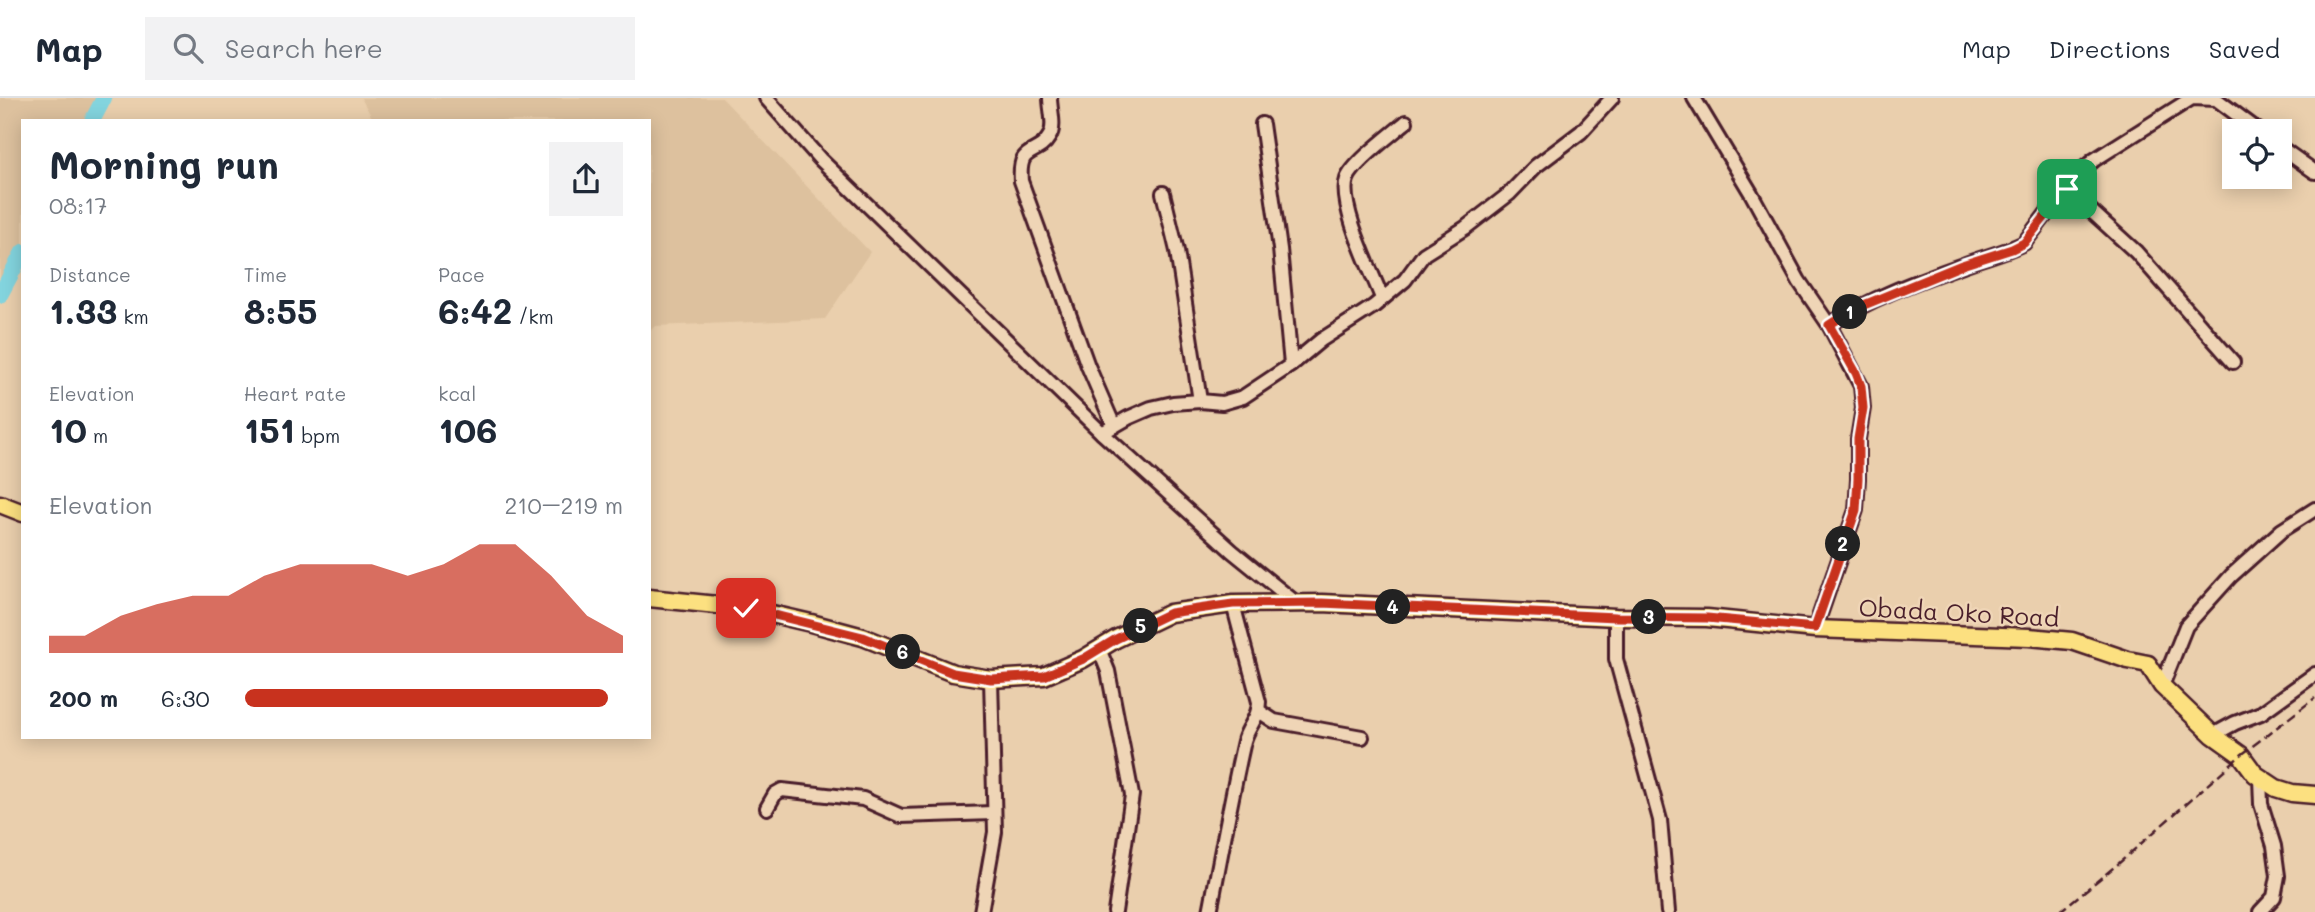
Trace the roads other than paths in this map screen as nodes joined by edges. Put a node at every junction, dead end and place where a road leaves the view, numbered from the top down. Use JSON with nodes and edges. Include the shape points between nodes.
{"nodes":[{"id":1,"x":766,"y":98,"type":"edge"},
{"id":2,"x":1050,"y":98,"type":"edge"},
{"id":3,"x":1612,"y":98,"type":"edge"},
{"id":4,"x":1694,"y":98,"type":"edge"},
{"id":5,"x":2215,"y":99,"type":"edge"},
{"id":6,"x":2242,"y":119,"type":"edge"},
{"id":7,"x":1406,"y":122,"type":"dead end"},
{"id":8,"x":1262,"y":124,"type":"dead end"},
{"id":9,"x":2292,"y":156,"type":"edge"},
{"id":10,"x":2315,"y":172,"type":"edge"},
{"id":11,"x":2067,"y":189,"type":"junction"},
{"id":12,"x":1163,"y":193,"type":"dead end"},
{"id":13,"x":1382,"y":298,"type":"junction"},
{"id":14,"x":1829,"y":325,"type":"junction"},
{"id":15,"x":2233,"y":362,"type":"dead end"},
{"id":16,"x":1291,"y":365,"type":"junction"},
{"id":17,"x":1200,"y":401,"type":"junction"},
{"id":18,"x":1114,"y":426,"type":"junction"},
{"id":19,"x":1102,"y":433,"type":"junction"},
{"id":20,"x":0,"y":504,"type":"edge"},
{"id":21,"x":2315,"y":509,"type":"edge"},
{"id":22,"x":21,"y":512,"type":"edge"},
{"id":23,"x":651,"y":598,"type":"edge"},
{"id":24,"x":1296,"y":603,"type":"junction"},
{"id":25,"x":1233,"y":604,"type":"junction"},
{"id":26,"x":1616,"y":617,"type":"junction"},
{"id":27,"x":1815,"y":628,"type":"junction"},
{"id":28,"x":1099,"y":649,"type":"junction"},
{"id":29,"x":2315,"y":674,"type":"edge"},
{"id":30,"x":991,"y":679,"type":"junction"},
{"id":31,"x":2162,"y":686,"type":"junction"},
{"id":32,"x":1259,"y":711,"type":"junction"},
{"id":33,"x":2213,"y":735,"type":"junction"},
{"id":34,"x":1362,"y":737,"type":"dead end"},
{"id":35,"x":2260,"y":778,"type":"junction"},
{"id":36,"x":2315,"y":795,"type":"edge"},
{"id":37,"x":767,"y":808,"type":"dead end"},
{"id":38,"x":993,"y":813,"type":"junction"},
{"id":39,"x":981,"y":912,"type":"edge"},
{"id":40,"x":1115,"y":912,"type":"edge"},
{"id":41,"x":1210,"y":912,"type":"edge"},
{"id":42,"x":1668,"y":912,"type":"edge"},
{"id":43,"x":2260,"y":912,"type":"edge"}],
"edges":[{"from":1,"to":19,"type":"street","via":[[820,159]]},
{"from":2,"to":18,"type":"street","via":[[1051,135],[1022,159],[1021,181]]},
{"from":3,"to":13,"type":"street","via":[[1581,132],[1536,166],[1509,194],[1424,254],[1405,280]]},
{"from":4,"to":14,"type":"street"},
{"from":5,"to":6,"type":"street"},
{"from":5,"to":11,"type":"street","via":[[2192,98],[2094,160]]},
{"from":7,"to":13,"type":"street","via":[[1355,167],[1345,194]]},
{"from":8,"to":16,"type":"street"},
{"from":9,"to":10,"type":"street"},
{"from":11,"to":14,"type":"street","via":[[2024,243],[1854,309]]},
{"from":11,"to":15,"type":"street","via":[[2136,252]]},
{"from":12,"to":17,"type":"street","via":[[1177,251]]},
{"from":13,"to":16,"type":"street"},
{"from":14,"to":27,"type":"street","via":[[1856,373],[1863,408],[1856,510]]},
{"from":16,"to":17,"type":"street","via":[[1243,397],[1222,403]]},
{"from":17,"to":18,"type":"street","via":[[1152,408]]},
{"from":18,"to":19,"type":"street"},
{"from":19,"to":24,"type":"street"},
{"from":20,"to":22,"type":"main road"},
{"from":21,"to":31,"type":"street","via":[[2282,530],[2241,567],[2186,626]]},
{"from":23,"to":30,"type":"main road","name":"Obada Oko Road","via":[[746,608],[811,623],[863,637],[953,673]]},
{"from":24,"to":25,"type":"main road","name":"Obada Oko Road"},
{"from":24,"to":26,"type":"main road","name":"Obada Oko Road"},
{"from":25,"to":28,"type":"main road","name":"Obada Oko Road","via":[[1170,613]]},
{"from":25,"to":32,"type":"street"},
{"from":26,"to":27,"type":"main road","name":"Obada Oko Road","via":[[1707,618]]},
{"from":26,"to":42,"type":"street","via":[[1616,659],[1660,820]]},
{"from":27,"to":31,"type":"main road","name":"Obada Oko Road","via":[[2072,641],[2148,664]]},
{"from":28,"to":30,"type":"main road","name":"Obada Oko Road","via":[[1044,676]]},
{"from":28,"to":40,"type":"street","via":[[1108,671],[1132,795]]},
{"from":29,"to":33,"type":"street","via":[[2262,713]]},
{"from":30,"to":38,"type":"street"},
{"from":31,"to":33,"type":"main road","name":"Obada Oko Road"},
{"from":32,"to":34,"type":"street","via":[[1274,721]]},
{"from":32,"to":41,"type":"street","via":[[1245,736]]},
{"from":33,"to":35,"type":"main road","name":"Obada Oko Road","via":[[2241,755]]},
{"from":35,"to":36,"type":"main road","name":"Obada Oko Road","via":[[2292,793]]},
{"from":35,"to":43,"type":"street","via":[[2261,804],[2278,876],[2274,897]]},
{"from":37,"to":38,"type":"street","via":[[782,790],[863,799],[901,816]]},
{"from":38,"to":39,"type":"street","via":[[995,832]]}]}
